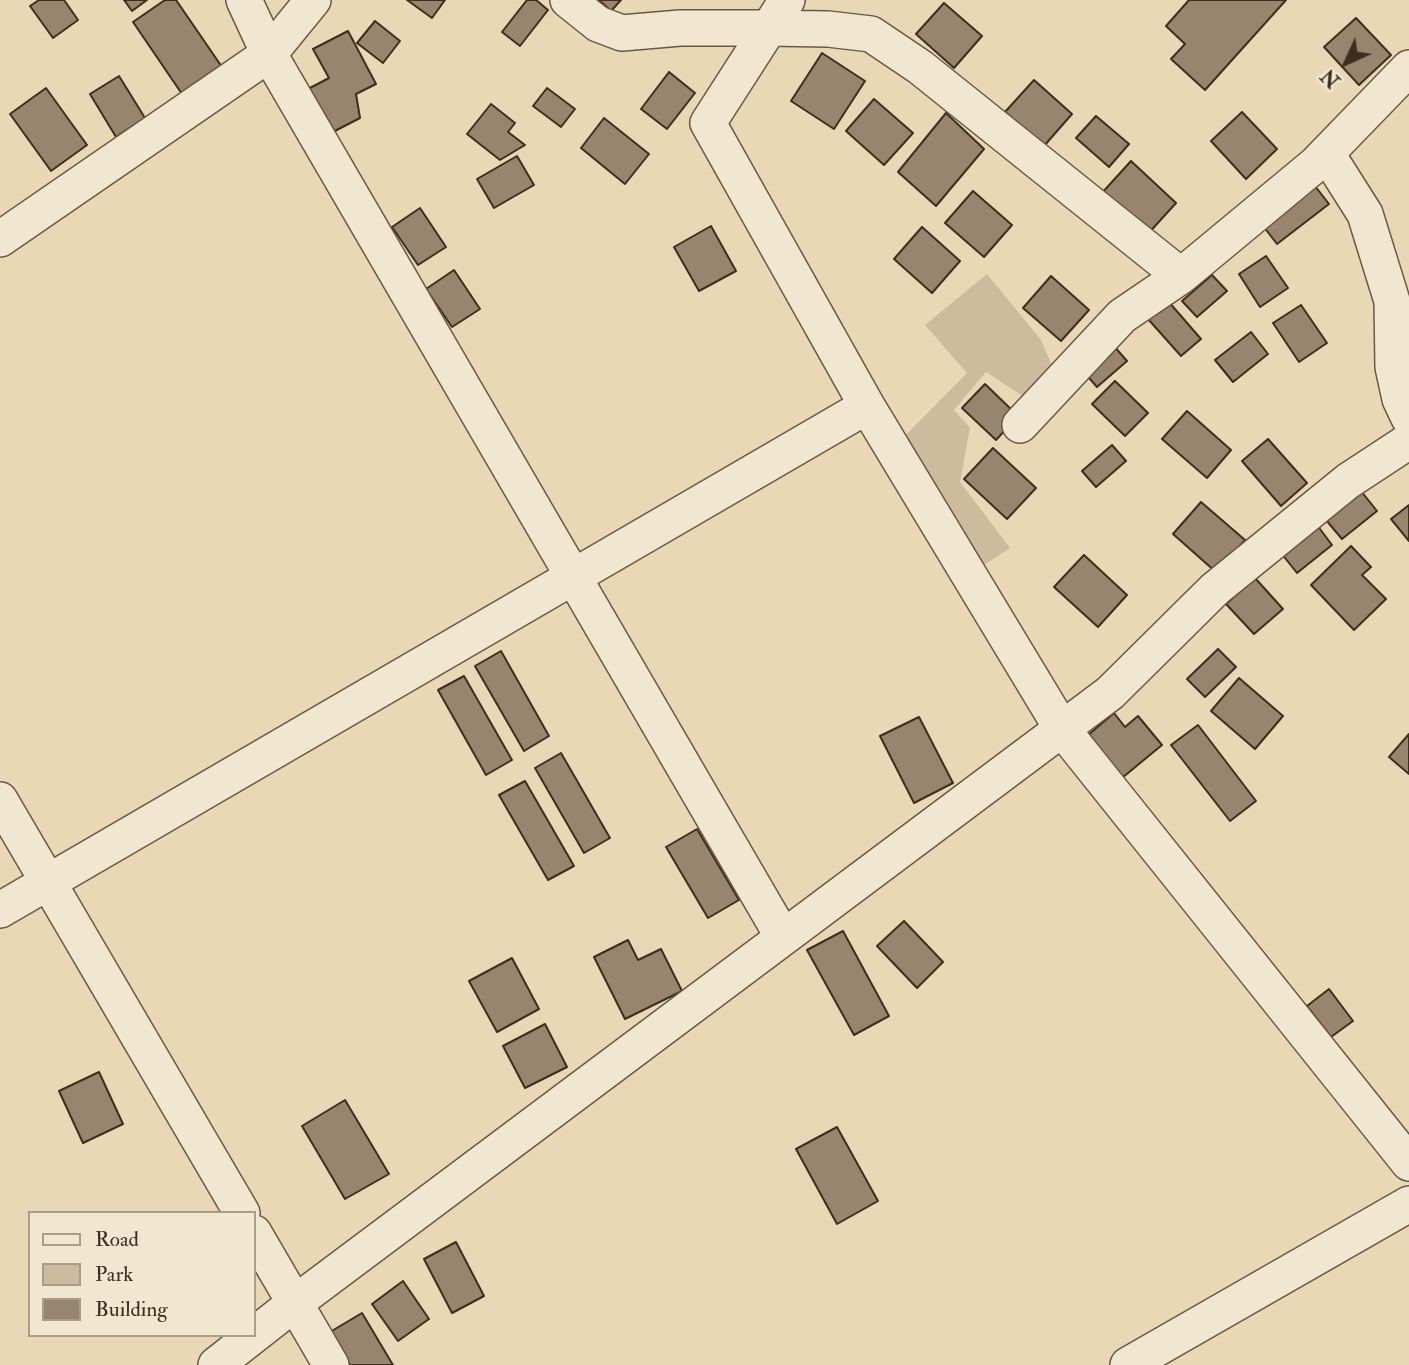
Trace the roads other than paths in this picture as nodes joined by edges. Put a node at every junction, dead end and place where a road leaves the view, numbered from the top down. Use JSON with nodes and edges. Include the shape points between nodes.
{"nodes":[{"id":1,"x":244,"y":0,"type":"edge"},
{"id":2,"x":313,"y":0,"type":"edge"},
{"id":3,"x":568,"y":0,"type":"edge"},
{"id":4,"x":778,"y":14,"type":"edge"},
{"id":5,"x":270,"y":54,"type":"junction"},
{"id":6,"x":1409,"y":68,"type":"edge"},
{"id":7,"x":1326,"y":154,"type":"junction"},
{"id":8,"x":0,"y":239,"type":"edge"},
{"id":9,"x":1181,"y":276,"type":"junction"},
{"id":10,"x":867,"y":406,"type":"junction"},
{"id":11,"x":1409,"y":418,"type":"edge"},
{"id":12,"x":1020,"y":425,"type":"dead end"},
{"id":13,"x":1409,"y":442,"type":"edge"},
{"id":14,"x":574,"y":576,"type":"junction"},
{"id":15,"x":1062,"y":729,"type":"junction"},
{"id":16,"x":0,"y":800,"type":"edge"},
{"id":17,"x":48,"y":882,"type":"junction"},
{"id":18,"x":0,"y":910,"type":"edge"},
{"id":19,"x":783,"y":937,"type":"junction"},
{"id":20,"x":1409,"y":1163,"type":"edge"},
{"id":21,"x":1409,"y":1205,"type":"edge"},
{"id":22,"x":241,"y":1211,"type":"edge"},
{"id":23,"x":256,"y":1236,"type":"edge"},
{"id":24,"x":295,"y":1303,"type":"junction"},
{"id":25,"x":256,"y":1334,"type":"edge"},
{"id":26,"x":252,"y":1337,"type":"edge"},
{"id":27,"x":216,"y":1365,"type":"edge"},
{"id":28,"x":331,"y":1365,"type":"edge"},
{"id":29,"x":1128,"y":1365,"type":"edge"}],
"edges":[{"from":1,"to":5,"type":"street"},
{"from":2,"to":5,"type":"street"},
{"from":3,"to":4,"type":"street","via":[[598,24],[622,33]]},
{"from":4,"to":9,"type":"street","via":[[828,29],[871,34],[920,67]]},
{"from":4,"to":10,"type":"street","via":[[708,123]]},
{"from":5,"to":8,"type":"street"},
{"from":5,"to":14,"type":"street"},
{"from":6,"to":7,"type":"street"},
{"from":7,"to":9,"type":"street"},
{"from":7,"to":11,"type":"street","via":[[1369,226],[1392,301],[1392,367]]},
{"from":9,"to":12,"type":"street","via":[[1122,316]]},
{"from":10,"to":14,"type":"street"},
{"from":10,"to":15,"type":"street"},
{"from":13,"to":15,"type":"street","via":[[1348,481],[1215,589],[1110,693]]},
{"from":14,"to":17,"type":"street"},
{"from":14,"to":19,"type":"street"},
{"from":15,"to":19,"type":"street"},
{"from":15,"to":20,"type":"street"},
{"from":16,"to":17,"type":"street"},
{"from":17,"to":18,"type":"street"},
{"from":17,"to":22,"type":"street"},
{"from":19,"to":24,"type":"street"},
{"from":21,"to":29,"type":"street"},
{"from":23,"to":24,"type":"street"},
{"from":24,"to":25,"type":"street"},
{"from":24,"to":28,"type":"street"},
{"from":26,"to":27,"type":"street"}]}
